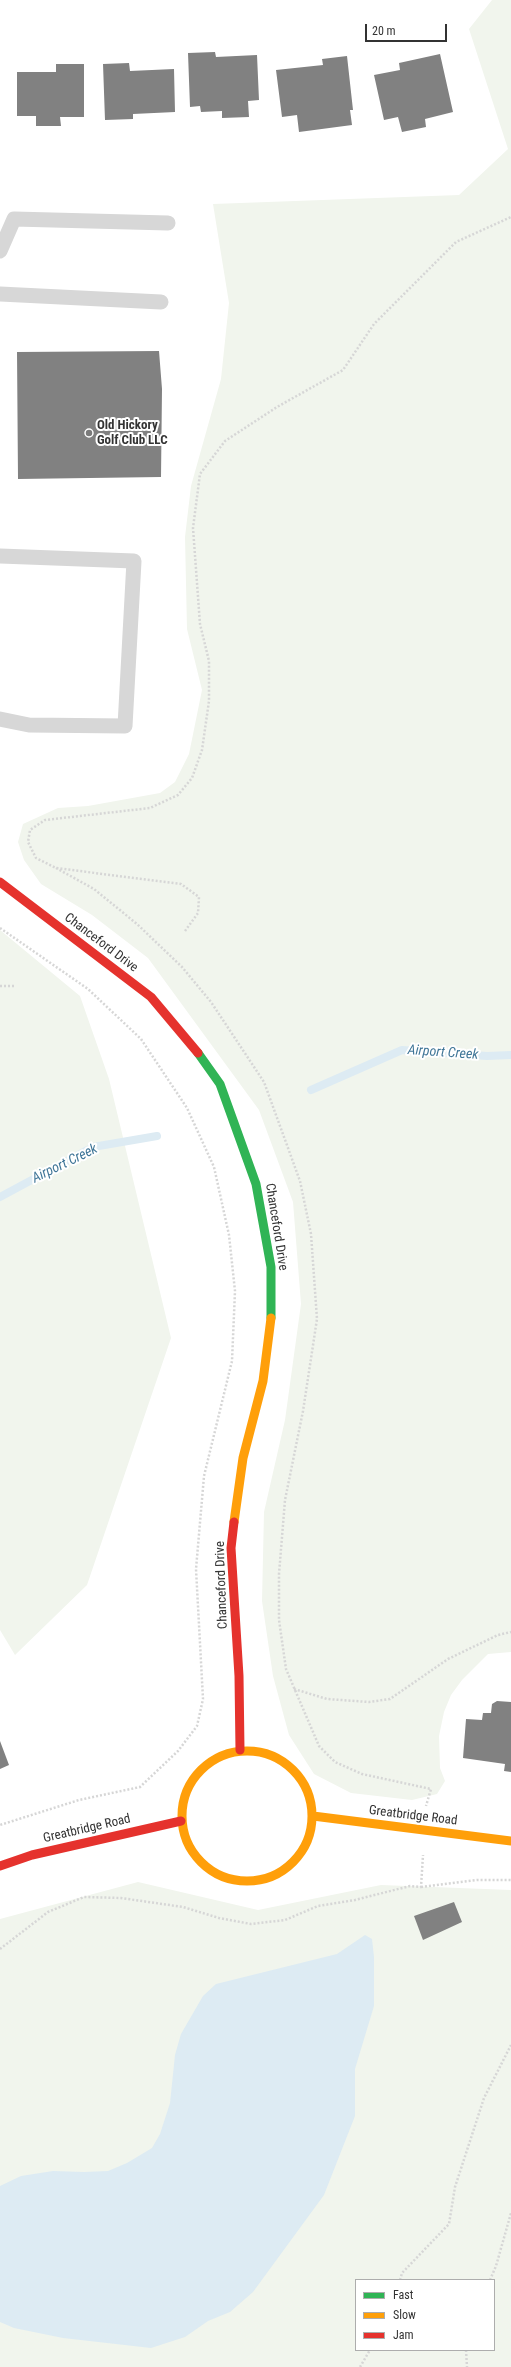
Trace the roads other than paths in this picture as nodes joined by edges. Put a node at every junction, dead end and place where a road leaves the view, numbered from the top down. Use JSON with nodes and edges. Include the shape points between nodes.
{"nodes":[{"id":1,"x":168,"y":223,"type":"dead end"},
{"id":2,"x":0,"y":251,"type":"edge"},
{"id":3,"x":0,"y":294,"type":"edge"},
{"id":4,"x":161,"y":302,"type":"dead end"},
{"id":5,"x":0,"y":556,"type":"edge"},
{"id":6,"x":0,"y":719,"type":"edge"},
{"id":7,"x":0,"y":882,"type":"edge"},
{"id":8,"x":240,"y":1750,"type":"junction"},
{"id":9,"x":313,"y":1816,"type":"junction"},
{"id":10,"x":181,"y":1821,"type":"junction"},
{"id":11,"x":511,"y":1841,"type":"edge"},
{"id":12,"x":0,"y":1866,"type":"edge"}],
"edges":[{"from":1,"to":2,"type":"lane","via":[[14,219]]},
{"from":3,"to":4,"type":"lane"},
{"from":5,"to":6,"type":"lane","via":[[134,561],[125,726],[29,725]]},
{"from":7,"to":8,"type":"street","name":"Chanceford Drive","via":[[151,997],[190,1040],[220,1084],[256,1184],[271,1267],[271,1320],[263,1382],[243,1458],[231,1548],[239,1676]]},
{"from":8,"to":9,"type":"street","via":[[264,1753],[284,1762],[299,1776],[309,1794]]},
{"from":8,"to":10,"type":"street","via":[[221,1755],[198,1772],[182,1802]]},
{"from":9,"to":10,"type":"street","via":[[303,1850],[288,1867],[267,1878],[241,1881],[218,1875],[193,1854],[187,1844]]},
{"from":9,"to":11,"type":"street","name":"Greatbridge Road"},
{"from":10,"to":12,"type":"street","name":"Greatbridge Road","via":[[32,1855]]}]}
